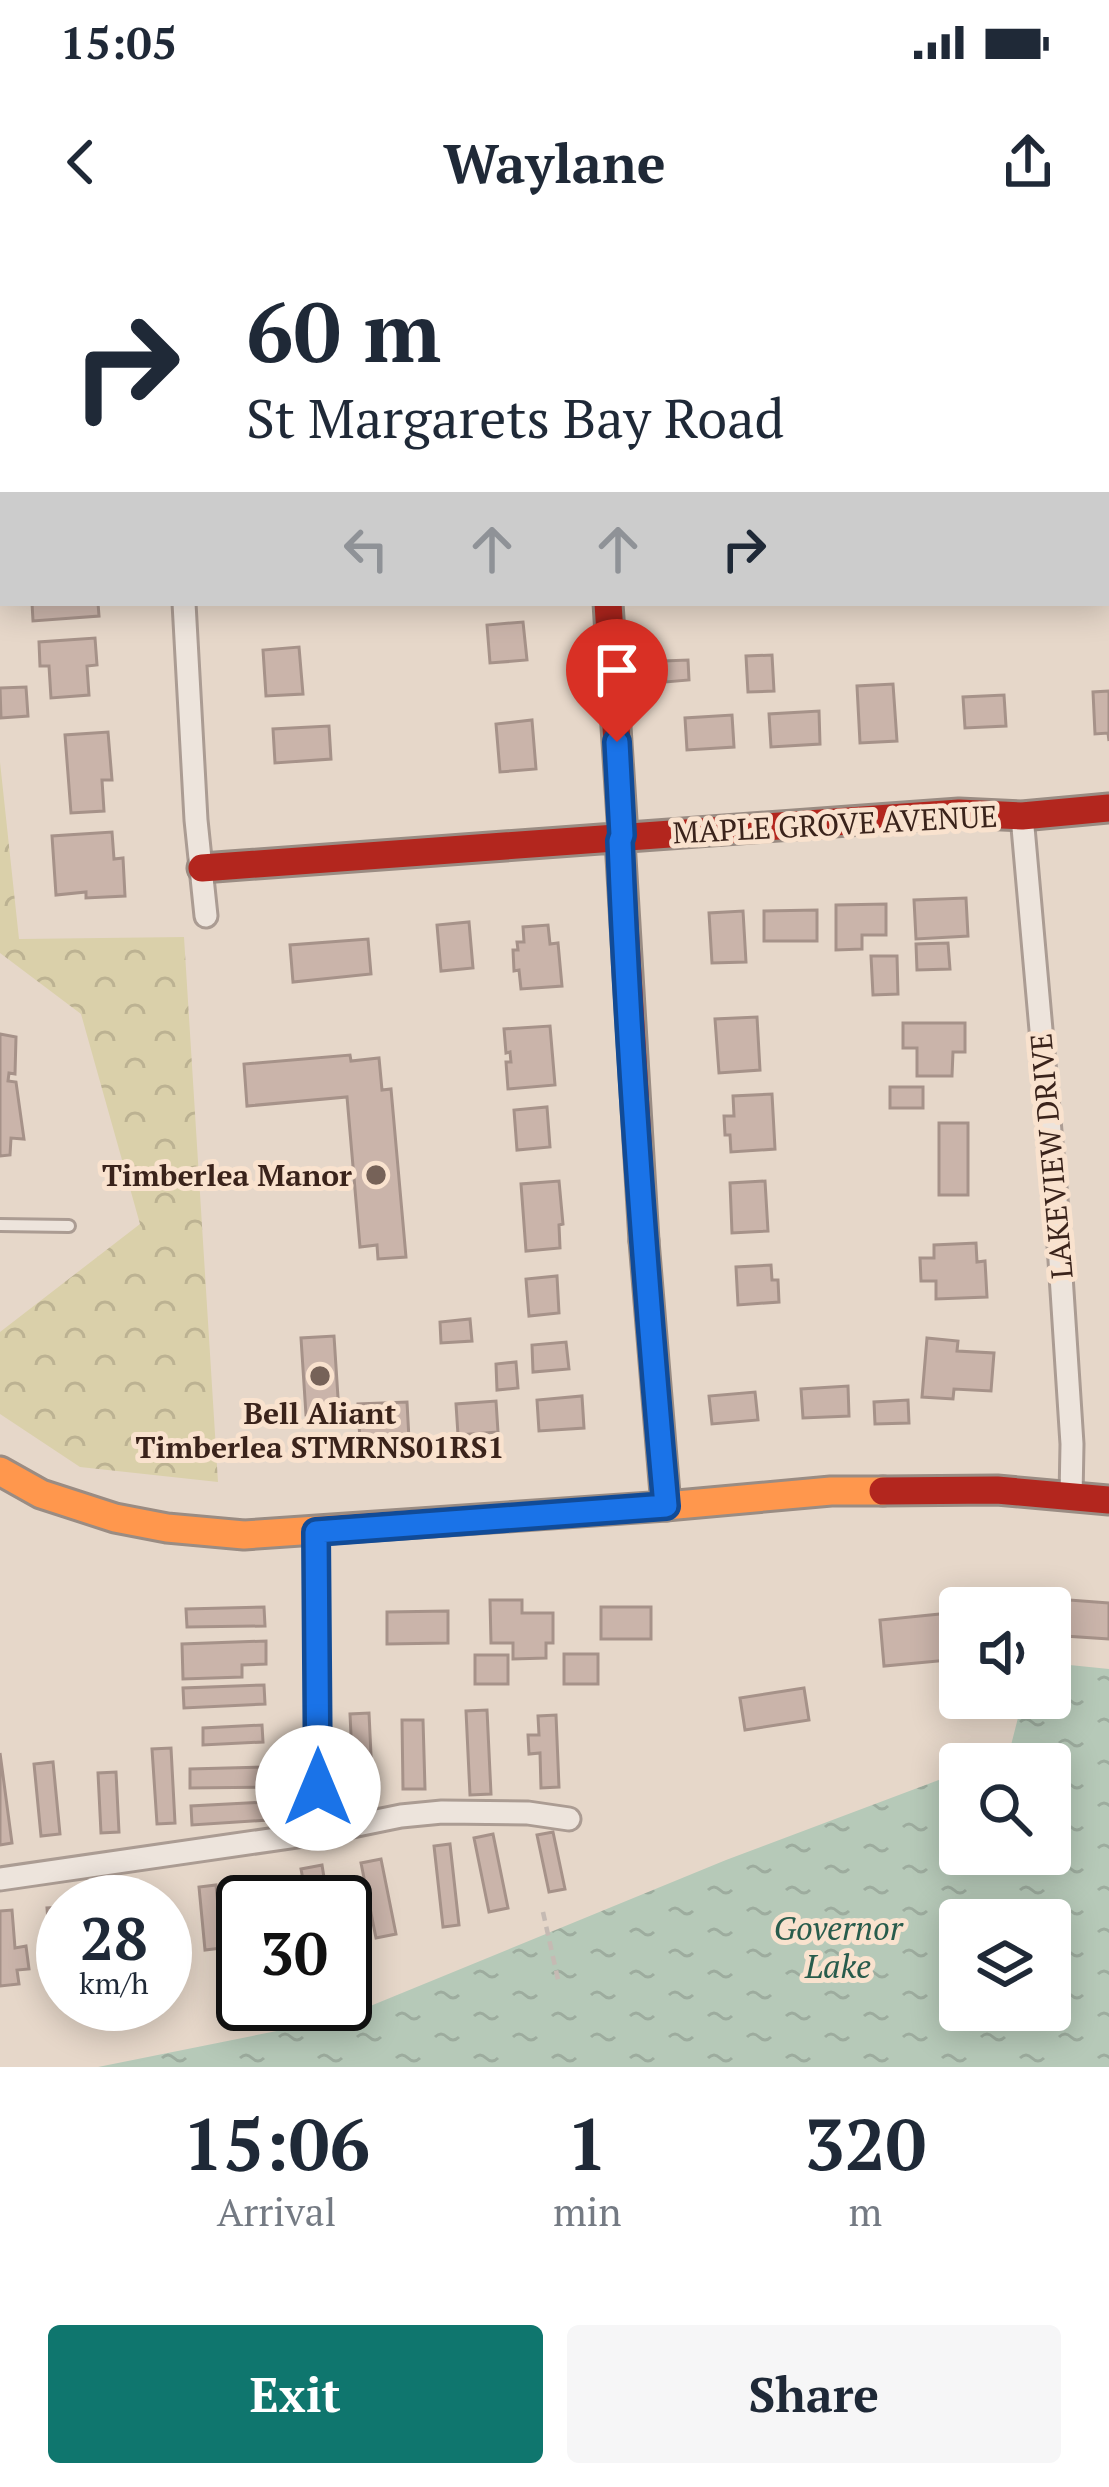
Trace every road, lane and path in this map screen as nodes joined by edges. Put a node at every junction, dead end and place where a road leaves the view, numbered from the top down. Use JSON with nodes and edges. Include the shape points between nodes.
{"nodes":[{"id":1,"x":184,"y":606,"type":"edge"},
{"id":2,"x":608,"y":606,"type":"edge"},
{"id":3,"x":1109,"y":808,"type":"edge"},
{"id":4,"x":1022,"y":816,"type":"junction"},
{"id":5,"x":622,"y":835,"type":"junction"},
{"id":6,"x":202,"y":868,"type":"junction"},
{"id":7,"x":206,"y":916,"type":"dead end"},
{"id":8,"x":0,"y":1225,"type":"edge"},
{"id":9,"x":69,"y":1226,"type":"dead end"},
{"id":10,"x":0,"y":1471,"type":"edge"},
{"id":11,"x":1071,"y":1497,"type":"junction"},
{"id":12,"x":1109,"y":1499,"type":"edge"},
{"id":13,"x":666,"y":1506,"type":"junction"},
{"id":14,"x":316,"y":1532,"type":"junction"},
{"id":15,"x":569,"y":1819,"type":"dead end"},
{"id":16,"x":318,"y":1832,"type":"junction"},
{"id":17,"x":0,"y":1879,"type":"edge"},
{"id":18,"x":543,"y":1912,"type":"dead end"},
{"id":19,"x":559,"y":1984,"type":"dead end"}],
"edges":[{"from":1,"to":6,"type":"street"},
{"from":2,"to":5,"type":"street"},
{"from":3,"to":4,"type":"street","name":"MAPLE GROVE AVENUE"},
{"from":4,"to":5,"type":"street","name":"MAPLE GROVE AVENUE"},
{"from":4,"to":11,"type":"street","name":"LAKEVIEW DRIVE","via":[[1056,1199]]},
{"from":5,"to":6,"type":"street","name":"MAPLE GROVE AVENUE"},
{"from":5,"to":13,"type":"street","via":[[640,1217]]},
{"from":6,"to":7,"type":"street"},
{"from":8,"to":9,"type":"lane"},
{"from":10,"to":14,"type":"street","via":[[43,1495],[119,1518],[197,1533]]},
{"from":11,"to":12,"type":"street"},
{"from":11,"to":13,"type":"street","via":[[831,1491]]},
{"from":13,"to":14,"type":"street"},
{"from":14,"to":16,"type":"street"},
{"from":15,"to":16,"type":"street","via":[[442,1812]]},
{"from":16,"to":17,"type":"street"},
{"from":18,"to":19,"type":"path"}]}
